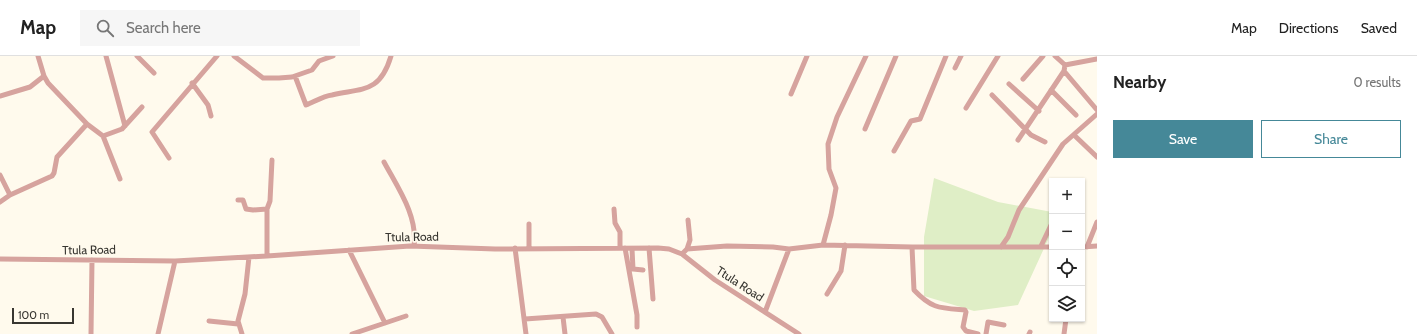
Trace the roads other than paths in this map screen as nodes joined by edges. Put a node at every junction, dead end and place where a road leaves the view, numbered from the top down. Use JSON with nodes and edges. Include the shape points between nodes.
{"nodes":[{"id":1,"x":38,"y":56,"type":"edge"},
{"id":2,"x":106,"y":56,"type":"edge"},
{"id":3,"x":137,"y":56,"type":"edge"},
{"id":4,"x":217,"y":56,"type":"edge"},
{"id":5,"x":234,"y":56,"type":"edge"},
{"id":6,"x":333,"y":56,"type":"edge"},
{"id":7,"x":392,"y":56,"type":"edge"},
{"id":8,"x":806,"y":56,"type":"edge"},
{"id":9,"x":866,"y":56,"type":"edge"},
{"id":10,"x":896,"y":56,"type":"edge"},
{"id":11,"x":946,"y":56,"type":"edge"},
{"id":12,"x":961,"y":56,"type":"edge"},
{"id":13,"x":998,"y":56,"type":"edge"},
{"id":14,"x":1043,"y":56,"type":"edge"},
{"id":15,"x":1055,"y":56,"type":"edge"},
{"id":16,"x":1097,"y":59,"type":"edge"},
{"id":17,"x":1064,"y":64,"type":"junction"},
{"id":18,"x":955,"y":68,"type":"dead end"},
{"id":19,"x":1064,"y":71,"type":"junction"},
{"id":20,"x":154,"y":73,"type":"dead end"},
{"id":21,"x":44,"y":76,"type":"junction"},
{"id":22,"x":295,"y":76,"type":"junction"},
{"id":23,"x":1023,"y":79,"type":"dead end"},
{"id":24,"x":192,"y":84,"type":"junction"},
{"id":25,"x":1009,"y":84,"type":"dead end"},
{"id":26,"x":1052,"y":90,"type":"junction"},
{"id":27,"x":791,"y":94,"type":"dead end"},
{"id":28,"x":992,"y":95,"type":"dead end"},
{"id":29,"x":0,"y":96,"type":"edge"},
{"id":30,"x":142,"y":107,"type":"dead end"},
{"id":31,"x":966,"y":108,"type":"dead end"},
{"id":32,"x":1097,"y":110,"type":"edge"},
{"id":33,"x":1039,"y":111,"type":"junction"},
{"id":34,"x":1076,"y":114,"type":"dead end"},
{"id":35,"x":1097,"y":114,"type":"edge"},
{"id":36,"x":211,"y":116,"type":"dead end"},
{"id":37,"x":87,"y":124,"type":"junction"},
{"id":38,"x":125,"y":126,"type":"junction"},
{"id":39,"x":865,"y":129,"type":"dead end"},
{"id":40,"x":1026,"y":129,"type":"junction"},
{"id":41,"x":1074,"y":135,"type":"junction"},
{"id":42,"x":103,"y":136,"type":"junction"},
{"id":43,"x":1018,"y":140,"type":"dead end"},
{"id":44,"x":1044,"y":142,"type":"dead end"},
{"id":45,"x":894,"y":151,"type":"dead end"},
{"id":46,"x":1097,"y":157,"type":"edge"},
{"id":47,"x":168,"y":158,"type":"dead end"},
{"id":48,"x":272,"y":160,"type":"dead end"},
{"id":49,"x":384,"y":162,"type":"dead end"},
{"id":50,"x":0,"y":175,"type":"edge"},
{"id":51,"x":120,"y":179,"type":"dead end"},
{"id":52,"x":10,"y":195,"type":"junction"},
{"id":53,"x":238,"y":200,"type":"dead end"},
{"id":54,"x":0,"y":202,"type":"edge"},
{"id":55,"x":267,"y":209,"type":"junction"},
{"id":56,"x":614,"y":209,"type":"dead end"},
{"id":57,"x":688,"y":220,"type":"dead end"},
{"id":58,"x":1097,"y":222,"type":"edge"},
{"id":59,"x":529,"y":224,"type":"dead end"},
{"id":60,"x":1049,"y":229,"type":"edge"},
{"id":61,"x":823,"y":245,"type":"junction"},
{"id":62,"x":845,"y":245,"type":"junction"},
{"id":63,"x":1085,"y":245,"type":"edge"},
{"id":64,"x":414,"y":246,"type":"junction"},
{"id":65,"x":1041,"y":246,"type":"junction"},
{"id":66,"x":1097,"y":246,"type":"edge"},
{"id":67,"x":912,"y":247,"type":"junction"},
{"id":68,"x":1049,"y":247,"type":"edge"},
{"id":69,"x":1085,"y":247,"type":"edge"},
{"id":70,"x":515,"y":248,"type":"junction"},
{"id":71,"x":622,"y":248,"type":"junction"},
{"id":72,"x":649,"y":248,"type":"junction"},
{"id":73,"x":1002,"y":248,"type":"junction"},
{"id":74,"x":529,"y":249,"type":"junction"},
{"id":75,"x":632,"y":249,"type":"junction"},
{"id":76,"x":687,"y":249,"type":"junction"},
{"id":77,"x":789,"y":249,"type":"junction"},
{"id":78,"x":350,"y":250,"type":"junction"},
{"id":79,"x":682,"y":254,"type":"junction"},
{"id":80,"x":267,"y":256,"type":"junction"},
{"id":81,"x":249,"y":257,"type":"junction"},
{"id":82,"x":0,"y":259,"type":"edge"},
{"id":83,"x":92,"y":260,"type":"junction"},
{"id":84,"x":175,"y":261,"type":"junction"},
{"id":85,"x":643,"y":270,"type":"dead end"},
{"id":86,"x":827,"y":294,"type":"dead end"},
{"id":87,"x":653,"y":299,"type":"dead end"},
{"id":88,"x":765,"y":312,"type":"junction"},
{"id":89,"x":406,"y":316,"type":"dead end"},
{"id":90,"x":563,"y":317,"type":"junction"},
{"id":91,"x":525,"y":319,"type":"junction"},
{"id":92,"x":209,"y":321,"type":"dead end"},
{"id":93,"x":1066,"y":322,"type":"edge"},
{"id":94,"x":385,"y":323,"type":"junction"},
{"id":95,"x":238,"y":324,"type":"junction"},
{"id":96,"x":1004,"y":325,"type":"dead end"},
{"id":97,"x":637,"y":327,"type":"dead end"},
{"id":98,"x":91,"y":334,"type":"edge"},
{"id":99,"x":158,"y":334,"type":"edge"},
{"id":100,"x":242,"y":334,"type":"edge"},
{"id":101,"x":352,"y":334,"type":"edge"},
{"id":102,"x":526,"y":334,"type":"edge"},
{"id":103,"x":564,"y":334,"type":"edge"},
{"id":104,"x":612,"y":334,"type":"edge"},
{"id":105,"x":799,"y":334,"type":"edge"},
{"id":106,"x":976,"y":334,"type":"edge"},
{"id":107,"x":986,"y":334,"type":"edge"},
{"id":108,"x":1064,"y":334,"type":"edge"}],
"edges":[{"from":1,"to":21,"type":"street"},
{"from":2,"to":38,"type":"street"},
{"from":3,"to":20,"type":"street"},
{"from":4,"to":24,"type":"street"},
{"from":5,"to":22,"type":"street","via":[[263,78]]},
{"from":6,"to":22,"type":"street","via":[[319,61],[312,70]]},
{"from":7,"to":22,"type":"street","via":[[380,78],[371,87],[330,95],[306,106]]},
{"from":8,"to":27,"type":"street"},
{"from":9,"to":61,"type":"street","via":[[837,116],[828,144],[829,169],[836,188]]},
{"from":10,"to":39,"type":"street"},
{"from":11,"to":45,"type":"street","via":[[920,119],[911,121]]},
{"from":12,"to":18,"type":"street"},
{"from":13,"to":31,"type":"street"},
{"from":14,"to":23,"type":"street"},
{"from":15,"to":17,"type":"street"},
{"from":16,"to":17,"type":"street"},
{"from":17,"to":19,"type":"street"},
{"from":19,"to":26,"type":"street"},
{"from":19,"to":32,"type":"street"},
{"from":21,"to":29,"type":"street","via":[[30,87]]},
{"from":21,"to":37,"type":"street"},
{"from":24,"to":36,"type":"street","via":[[208,105]]},
{"from":24,"to":47,"type":"street","via":[[152,132]]},
{"from":25,"to":33,"type":"street"},
{"from":26,"to":33,"type":"street"},
{"from":26,"to":34,"type":"street"},
{"from":28,"to":40,"type":"street"},
{"from":30,"to":38,"type":"street"},
{"from":33,"to":40,"type":"street"},
{"from":35,"to":41,"type":"street"},
{"from":37,"to":42,"type":"street"},
{"from":37,"to":52,"type":"street","via":[[57,157],[56,169],[52,176]]},
{"from":38,"to":42,"type":"street"},
{"from":40,"to":43,"type":"street"},
{"from":40,"to":44,"type":"street"},
{"from":41,"to":46,"type":"street"},
{"from":41,"to":73,"type":"street","via":[[1063,144],[1029,194]]},
{"from":42,"to":51,"type":"street"},
{"from":48,"to":55,"type":"street","via":[[270,201]]},
{"from":49,"to":64,"type":"street","via":[[406,202],[416,233]]},
{"from":50,"to":52,"type":"street"},
{"from":52,"to":54,"type":"street"},
{"from":53,"to":55,"type":"street","via":[[243,200],[246,209]]},
{"from":55,"to":80,"type":"street"},
{"from":56,"to":71,"type":"street"},
{"from":57,"to":76,"type":"street","via":[[690,240]]},
{"from":58,"to":63,"type":"street"},
{"from":59,"to":74,"type":"street"},
{"from":60,"to":65,"type":"street"},
{"from":61,"to":62,"type":"street"},
{"from":61,"to":77,"type":"street"},
{"from":62,"to":67,"type":"street"},
{"from":62,"to":86,"type":"street","via":[[841,271]]},
{"from":64,"to":70,"type":"street","name":"Ttula Road"},
{"from":64,"to":78,"type":"street","name":"Ttula Road"},
{"from":65,"to":68,"type":"street"},
{"from":65,"to":73,"type":"street"},
{"from":66,"to":69,"type":"street"},
{"from":67,"to":73,"type":"street"},
{"from":67,"to":106,"type":"street","via":[[914,290],[934,306],[944,310],[965,310],[963,328]]},
{"from":70,"to":74,"type":"street","name":"Ttula Road"},
{"from":70,"to":91,"type":"street"},
{"from":71,"to":74,"type":"street","name":"Ttula Road"},
{"from":71,"to":75,"type":"street","name":"Ttula Road"},
{"from":71,"to":97,"type":"street","via":[[637,315]]},
{"from":72,"to":75,"type":"street","name":"Ttula Road"},
{"from":72,"to":79,"type":"street","name":"Ttula Road","via":[[669,249]]},
{"from":72,"to":87,"type":"street"},
{"from":75,"to":85,"type":"street","via":[[633,269]]},
{"from":76,"to":77,"type":"street","via":[[727,246]]},
{"from":76,"to":79,"type":"street"},
{"from":77,"to":88,"type":"street"},
{"from":78,"to":80,"type":"street","name":"Ttula Road"},
{"from":78,"to":94,"type":"street"},
{"from":79,"to":88,"type":"street","name":"Ttula Road","via":[[715,280]]},
{"from":80,"to":81,"type":"street","name":"Ttula Road"},
{"from":81,"to":84,"type":"street","name":"Ttula Road"},
{"from":81,"to":95,"type":"street"},
{"from":82,"to":83,"type":"street","name":"Ttula Road"},
{"from":83,"to":84,"type":"street","name":"Ttula Road"},
{"from":83,"to":98,"type":"street"},
{"from":84,"to":99,"type":"street"},
{"from":88,"to":105,"type":"street","name":"Ttula Road"},
{"from":89,"to":94,"type":"street"},
{"from":90,"to":91,"type":"street"},
{"from":90,"to":103,"type":"street"},
{"from":90,"to":104,"type":"street","via":[[596,314],[602,317]]},
{"from":91,"to":102,"type":"street"},
{"from":92,"to":95,"type":"street"},
{"from":93,"to":108,"type":"street"},
{"from":94,"to":101,"type":"street"},
{"from":95,"to":100,"type":"street"},
{"from":96,"to":107,"type":"street","via":[[988,322]]}]}
